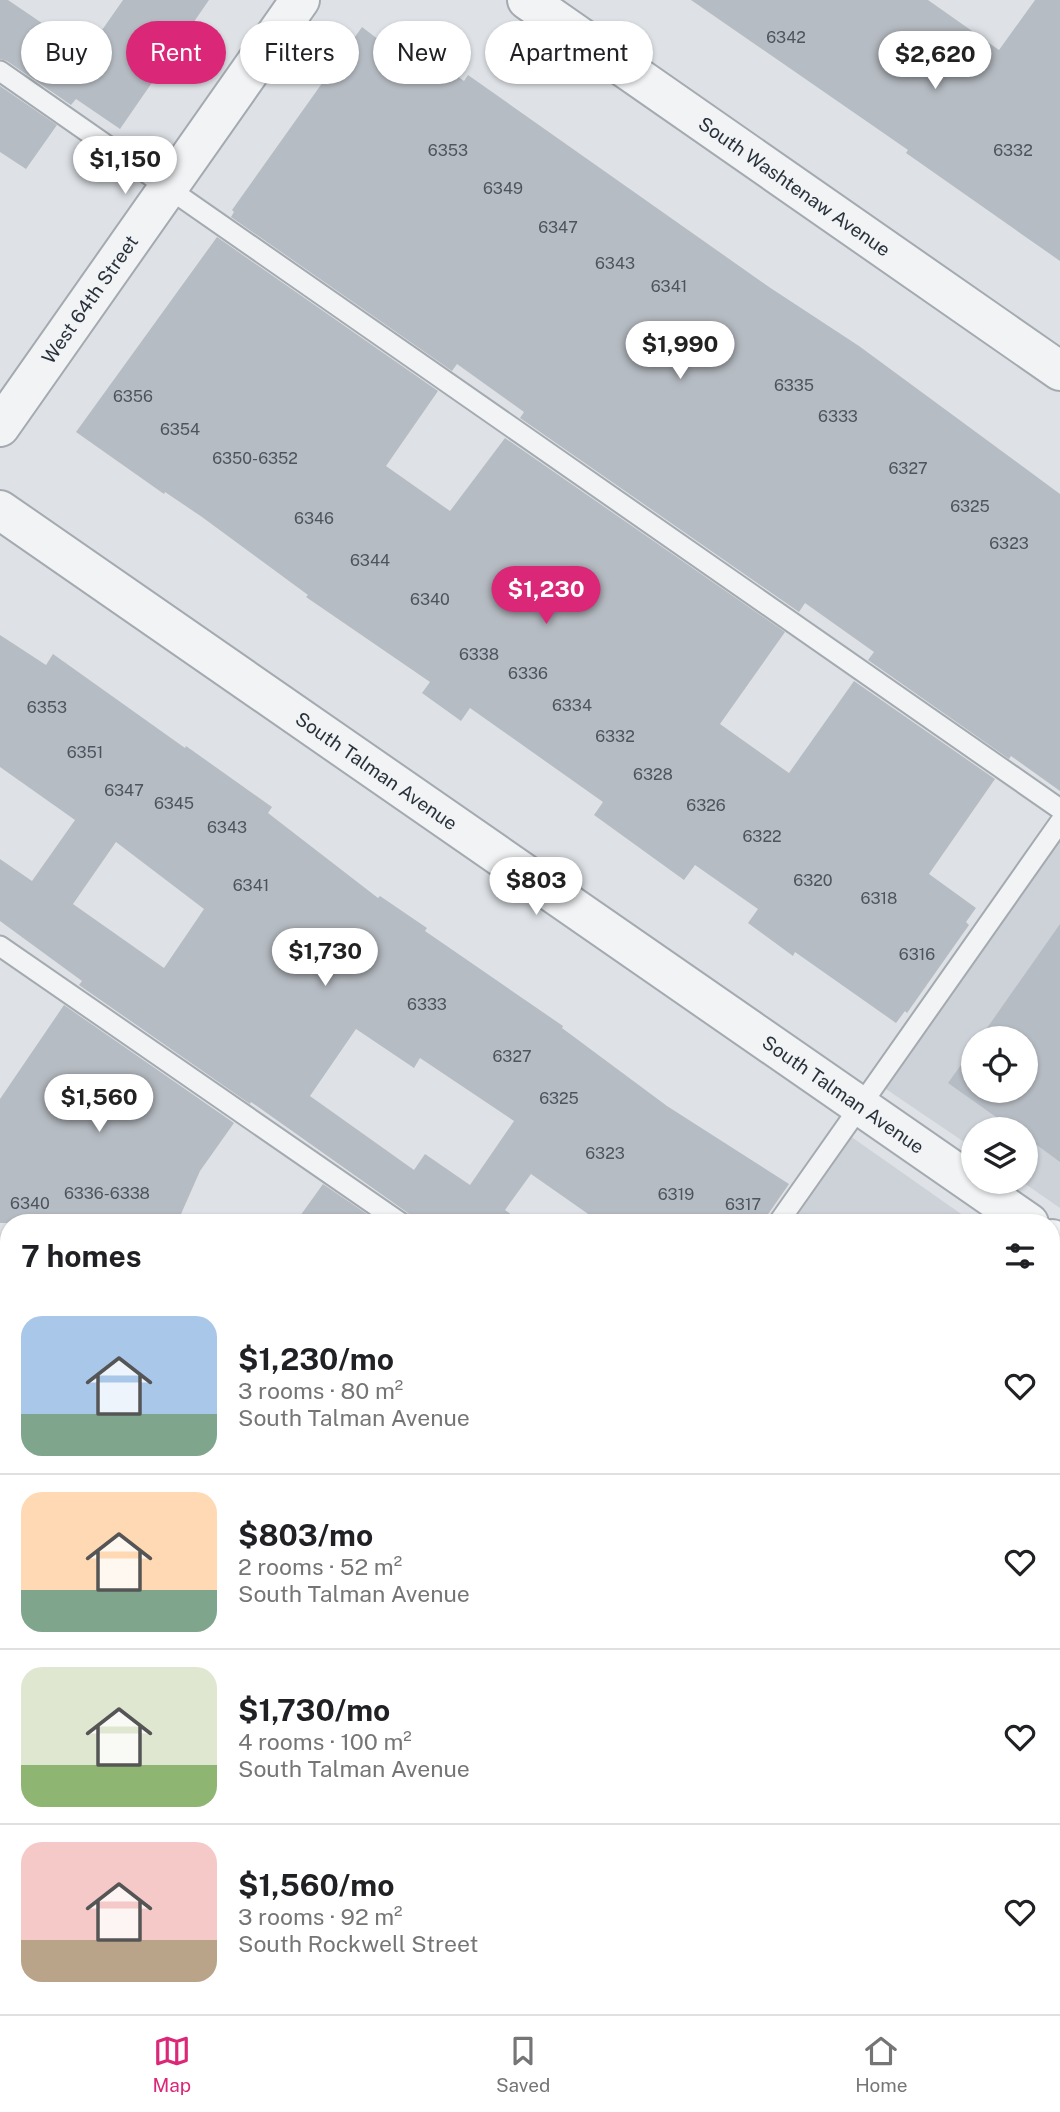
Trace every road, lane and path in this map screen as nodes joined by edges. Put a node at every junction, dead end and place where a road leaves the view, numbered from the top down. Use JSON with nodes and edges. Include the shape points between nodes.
{"nodes":[{"id":1,"x":300,"y":0,"type":"edge"},
{"id":2,"x":527,"y":0,"type":"edge"},
{"id":3,"x":0,"y":71,"type":"edge"},
{"id":4,"x":168,"y":188,"type":"junction"},
{"id":5,"x":1060,"y":371,"type":"edge"},
{"id":6,"x":0,"y":427,"type":"edge"},
{"id":7,"x":0,"y":510,"type":"edge"},
{"id":8,"x":1060,"y":809,"type":"edge"},
{"id":9,"x":1060,"y":822,"type":"edge"},
{"id":10,"x":0,"y":946,"type":"edge"},
{"id":11,"x":861,"y":1106,"type":"junction"},
{"id":12,"x":388,"y":1214,"type":"edge"},
{"id":13,"x":784,"y":1214,"type":"edge"},
{"id":14,"x":1016,"y":1214,"type":"edge"}],
"edges":[{"from":1,"to":4,"type":"street","name":"West 64th Street"},
{"from":2,"to":5,"type":"street","name":"South Washtenaw Avenue"},
{"from":3,"to":4,"type":"lane"},
{"from":4,"to":6,"type":"street","name":"West 64th Street"},
{"from":4,"to":8,"type":"lane"},
{"from":7,"to":11,"type":"street","name":"South Talman Avenue"},
{"from":9,"to":11,"type":"lane"},
{"from":10,"to":12,"type":"lane"},
{"from":11,"to":13,"type":"lane"},
{"from":11,"to":14,"type":"street","name":"South Talman Avenue"}]}
